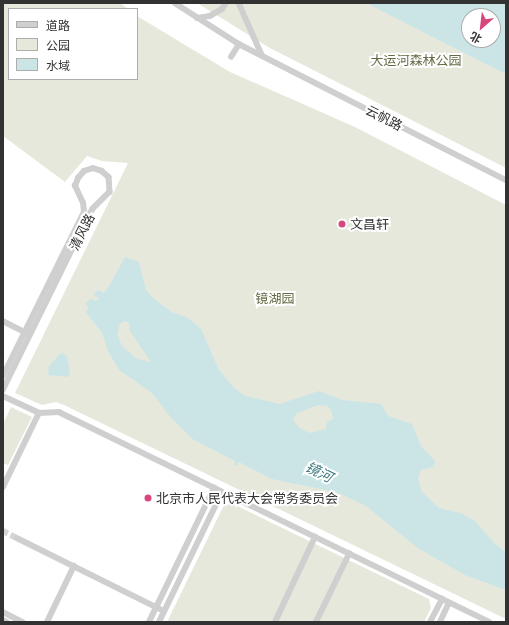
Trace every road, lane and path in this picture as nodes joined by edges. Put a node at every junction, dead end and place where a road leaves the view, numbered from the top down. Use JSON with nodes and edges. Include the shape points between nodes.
{"nodes":[{"id":1,"x":175,"y":3,"type":"edge"},
{"id":2,"x":226,"y":3,"type":"edge"},
{"id":3,"x":239,"y":3,"type":"edge"},
{"id":4,"x":197,"y":18,"type":"junction"},
{"id":5,"x":239,"y":44,"type":"junction"},
{"id":6,"x":262,"y":55,"type":"junction"},
{"id":7,"x":231,"y":57,"type":"dead end"},
{"id":8,"x":506,"y":180,"type":"edge"},
{"id":9,"x":3,"y":321,"type":"edge"},
{"id":10,"x":28,"y":334,"type":"junction"},
{"id":11,"x":3,"y":376,"type":"edge"},
{"id":12,"x":3,"y":391,"type":"edge"},
{"id":13,"x":3,"y":396,"type":"edge"},
{"id":14,"x":39,"y":413,"type":"junction"},
{"id":15,"x":3,"y":487,"type":"edge"},
{"id":16,"x":214,"y":488,"type":"junction"},
{"id":17,"x":222,"y":492,"type":"junction"},
{"id":18,"x":315,"y":537,"type":"junction"},
{"id":19,"x":17,"y":538,"type":"tunnel mouth"},
{"id":20,"x":349,"y":554,"type":"junction"},
{"id":21,"x":74,"y":566,"type":"junction"},
{"id":22,"x":442,"y":599,"type":"junction"},
{"id":23,"x":450,"y":603,"type":"junction"},
{"id":24,"x":156,"y":606,"type":"junction"},
{"id":25,"x":164,"y":611,"type":"junction"},
{"id":26,"x":3,"y":612,"type":"edge"},
{"id":27,"x":3,"y":620,"type":"edge"},
{"id":28,"x":7,"y":622,"type":"edge"},
{"id":29,"x":21,"y":622,"type":"edge"},
{"id":30,"x":47,"y":622,"type":"edge"},
{"id":31,"x":149,"y":622,"type":"edge"},
{"id":32,"x":159,"y":622,"type":"edge"},
{"id":33,"x":275,"y":622,"type":"edge"},
{"id":34,"x":316,"y":622,"type":"edge"},
{"id":35,"x":430,"y":622,"type":"edge"},
{"id":36,"x":440,"y":622,"type":"edge"},
{"id":37,"x":489,"y":622,"type":"edge"}],
"edges":[{"from":1,"to":4,"type":"street","name":"云帆路"},
{"from":2,"to":4,"type":"street","via":[[222,9],[210,16]]},
{"from":3,"to":6,"type":"street"},
{"from":4,"to":5,"type":"street","name":"云帆路"},
{"from":5,"to":6,"type":"street","name":"云帆路"},
{"from":5,"to":7,"type":"street"},
{"from":6,"to":8,"type":"street","name":"云帆路"},
{"from":9,"to":10,"type":"street"},
{"from":10,"to":10,"type":"street","name":"清风路","via":[[93,209],[110,192],[109,177],[102,171],[93,168],[84,171],[78,178],[75,186],[84,212]]},
{"from":10,"to":11,"type":"street","name":"清风路"},
{"from":10,"to":12,"type":"street","name":"清风路"},
{"from":13,"to":14,"type":"street"},
{"from":14,"to":15,"type":"street"},
{"from":14,"to":16,"type":"street","via":[[59,412]]},
{"from":16,"to":17,"type":"street"},
{"from":16,"to":24,"type":"street"},
{"from":17,"to":18,"type":"street"},
{"from":17,"to":25,"type":"street"},
{"from":18,"to":20,"type":"street"},
{"from":18,"to":33,"type":"street"},
{"from":19,"to":21,"type":"street"},
{"from":20,"to":22,"type":"street"},
{"from":20,"to":34,"type":"street"},
{"from":21,"to":24,"type":"street"},
{"from":21,"to":30,"type":"street"},
{"from":22,"to":23,"type":"street"},
{"from":22,"to":35,"type":"street"},
{"from":23,"to":36,"type":"street"},
{"from":23,"to":37,"type":"street"},
{"from":24,"to":25,"type":"street"},
{"from":24,"to":31,"type":"street"},
{"from":25,"to":32,"type":"street"},
{"from":26,"to":29,"type":"street"},
{"from":27,"to":28,"type":"street"}]}
